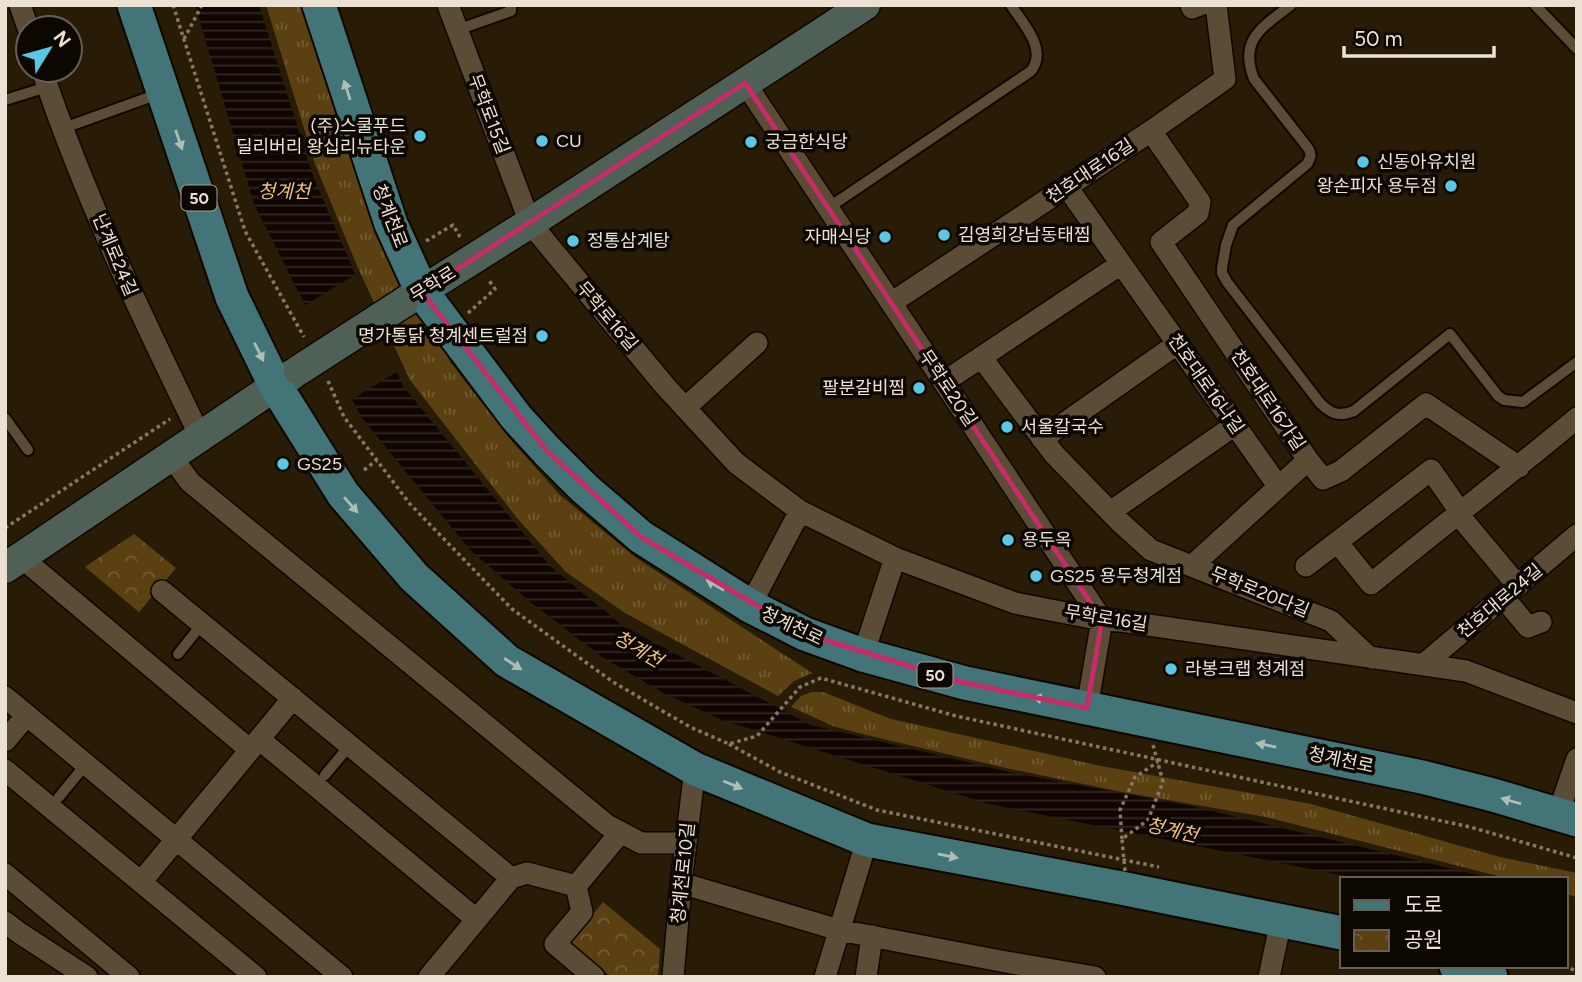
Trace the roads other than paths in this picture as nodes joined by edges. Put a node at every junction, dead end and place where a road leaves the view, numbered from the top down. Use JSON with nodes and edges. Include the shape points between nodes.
{"nodes":[{"id":1,"x":134,"y":5,"type":"edge"},
{"id":2,"x":318,"y":5,"type":"edge"},
{"id":3,"x":447,"y":5,"type":"edge"},
{"id":4,"x":511,"y":5,"type":"edge"},
{"id":5,"x":865,"y":5,"type":"edge"},
{"id":6,"x":1011,"y":5,"type":"edge"},
{"id":7,"x":1216,"y":5,"type":"edge"},
{"id":8,"x":1291,"y":5,"type":"edge"},
{"id":9,"x":1535,"y":5,"type":"edge"},
{"id":10,"x":457,"y":30,"type":"junction"},
{"id":11,"x":1577,"y":49,"type":"edge"},
{"id":12,"x":745,"y":83,"type":"junction"},
{"id":13,"x":34,"y":84,"type":"edge"},
{"id":14,"x":47,"y":84,"type":"edge"},
{"id":15,"x":163,"y":92,"type":"junction"},
{"id":16,"x":5,"y":100,"type":"edge"},
{"id":17,"x":61,"y":129,"type":"junction"},
{"id":18,"x":1151,"y":131,"type":"junction"},
{"id":19,"x":1067,"y":187,"type":"junction"},
{"id":20,"x":828,"y":208,"type":"junction"},
{"id":21,"x":530,"y":223,"type":"junction"},
{"id":22,"x":1121,"y":264,"type":"junction"},
{"id":23,"x":412,"y":297,"type":"junction"},
{"id":24,"x":891,"y":303,"type":"junction"},
{"id":25,"x":757,"y":343,"type":"dead end"},
{"id":26,"x":1177,"y":344,"type":"junction"},
{"id":27,"x":981,"y":357,"type":"junction"},
{"id":28,"x":1577,"y":362,"type":"edge"},
{"id":29,"x":300,"y":377,"type":"junction"},
{"id":30,"x":944,"y":382,"type":"junction"},
{"id":31,"x":685,"y":408,"type":"junction"},
{"id":32,"x":5,"y":418,"type":"edge"},
{"id":33,"x":1577,"y":418,"type":"edge"},
{"id":34,"x":1235,"y":425,"type":"junction"},
{"id":35,"x":200,"y":436,"type":"junction"},
{"id":36,"x":1042,"y":439,"type":"junction"},
{"id":37,"x":28,"y":450,"type":"dead end"},
{"id":38,"x":171,"y":456,"type":"junction"},
{"id":39,"x":1308,"y":460,"type":"junction"},
{"id":40,"x":1519,"y":467,"type":"junction"},
{"id":41,"x":1278,"y":486,"type":"junction"},
{"id":42,"x":800,"y":511,"type":"junction"},
{"id":43,"x":1110,"y":512,"type":"junction"},
{"id":44,"x":1459,"y":512,"type":"junction"},
{"id":45,"x":1577,"y":535,"type":"edge"},
{"id":46,"x":1337,"y":542,"type":"junction"},
{"id":47,"x":895,"y":558,"type":"junction"},
{"id":48,"x":13,"y":563,"type":"edge"},
{"id":49,"x":1193,"y":565,"type":"junction"},
{"id":50,"x":1306,"y":566,"type":"dead end"},
{"id":51,"x":162,"y":591,"type":"dead end"},
{"id":52,"x":1511,"y":592,"type":"junction"},
{"id":53,"x":750,"y":606,"type":"junction"},
{"id":54,"x":1102,"y":620,"type":"junction"},
{"id":55,"x":1541,"y":622,"type":"dead end"},
{"id":56,"x":202,"y":624,"type":"junction"},
{"id":57,"x":178,"y":654,"type":"dead end"},
{"id":58,"x":863,"y":655,"type":"junction"},
{"id":59,"x":1370,"y":658,"type":"junction"},
{"id":60,"x":1423,"y":665,"type":"junction"},
{"id":61,"x":5,"y":697,"type":"edge"},
{"id":62,"x":293,"y":698,"type":"junction"},
{"id":63,"x":1087,"y":708,"type":"junction"},
{"id":64,"x":1577,"y":713,"type":"edge"},
{"id":65,"x":27,"y":715,"type":"junction"},
{"id":66,"x":5,"y":741,"type":"edge"},
{"id":67,"x":255,"y":744,"type":"junction"},
{"id":68,"x":349,"y":745,"type":"junction"},
{"id":69,"x":1577,"y":759,"type":"edge"},
{"id":70,"x":86,"y":764,"type":"junction"},
{"id":71,"x":695,"y":769,"type":"junction"},
{"id":72,"x":5,"y":770,"type":"edge"},
{"id":73,"x":325,"y":775,"type":"dead end"},
{"id":74,"x":59,"y":797,"type":"dead end"},
{"id":75,"x":1567,"y":817,"type":"edge"},
{"id":76,"x":620,"y":833,"type":"junction"},
{"id":77,"x":176,"y":839,"type":"junction"},
{"id":78,"x":867,"y":840,"type":"junction"},
{"id":79,"x":685,"y":843,"type":"junction"},
{"id":80,"x":5,"y":874,"type":"edge"},
{"id":81,"x":511,"y":878,"type":"junction"},
{"id":82,"x":141,"y":882,"type":"junction"},
{"id":83,"x":681,"y":883,"type":"junction"},
{"id":84,"x":576,"y":886,"type":"junction"},
{"id":85,"x":476,"y":919,"type":"junction"},
{"id":86,"x":1281,"y":921,"type":"junction"},
{"id":87,"x":5,"y":922,"type":"edge"},
{"id":88,"x":839,"y":930,"type":"junction"},
{"id":89,"x":1340,"y":933,"type":"edge"},
{"id":90,"x":872,"y":936,"type":"junction"},
{"id":91,"x":1462,"y":968,"type":"edge"},
{"id":92,"x":1003,"y":969,"type":"edge"},
{"id":93,"x":87,"y":977,"type":"edge"},
{"id":94,"x":129,"y":977,"type":"edge"},
{"id":95,"x":256,"y":977,"type":"edge"},
{"id":96,"x":342,"y":977,"type":"edge"},
{"id":97,"x":429,"y":977,"type":"edge"},
{"id":98,"x":594,"y":977,"type":"edge"},
{"id":99,"x":673,"y":977,"type":"edge"},
{"id":100,"x":825,"y":977,"type":"edge"},
{"id":101,"x":866,"y":977,"type":"edge"},
{"id":102,"x":1095,"y":977,"type":"edge"},
{"id":103,"x":1269,"y":977,"type":"edge"},
{"id":104,"x":1491,"y":977,"type":"edge"}],
"edges":[{"from":1,"to":15,"type":"main road","number":"50"},
{"from":23,"to":2,"type":"main road","name":"청계천로","number":"50","one_way":true},
{"from":3,"to":10,"type":"street","name":"무학로15길"},
{"from":4,"to":10,"type":"lane","via":[[511,11]]},
{"from":5,"to":12,"type":"main road","name":"무학로"},
{"from":6,"to":20,"type":"lane","via":[[1035,41],[1038,58],[1031,71]]},
{"from":7,"to":18,"type":"street","name":"천호대로16길","via":[[1225,79]]},
{"from":8,"to":28,"type":"lane","via":[[1255,35],[1250,69],[1311,157],[1233,225],[1222,273],[1320,403],[1334,414],[1354,411],[1450,334],[1504,400],[1523,402]]},
{"from":9,"to":11,"type":"lane"},
{"from":10,"to":21,"type":"street","name":"무학로15길"},
{"from":12,"to":20,"type":"street","name":"무학로20길"},
{"from":12,"to":21,"type":"main road","name":"무학로"},
{"from":13,"to":16,"type":"lane"},
{"from":14,"to":17,"type":"street","name":"난계로24길"},
{"from":15,"to":17,"type":"lane"},
{"from":15,"to":29,"type":"main road","number":"50","one_way":true,"via":[[232,297]]},
{"from":17,"to":35,"type":"street","name":"난계로24길"},
{"from":18,"to":19,"type":"street","name":"천호대로16길"},
{"from":18,"to":39,"type":"street","name":"천호대로16가길","via":[[1200,202],[1198,214],[1161,242]]},
{"from":19,"to":22,"type":"street","name":"천호대로16나길"},
{"from":19,"to":24,"type":"street","name":"천호대로16길"},
{"from":20,"to":24,"type":"street","name":"무학로20길"},
{"from":21,"to":23,"type":"main road","name":"무학로"},
{"from":21,"to":31,"type":"street","name":"무학로16길"},
{"from":22,"to":26,"type":"street","name":"천호대로16나길"},
{"from":22,"to":27,"type":"street"},
{"from":23,"to":29,"type":"main road","name":"무학로","bridge":true},
{"from":53,"to":23,"type":"main road","name":"청계천로","number":"50","one_way":true,"via":[[641,537],[584,488]]},
{"from":24,"to":30,"type":"street","name":"무학로20길"},
{"from":25,"to":31,"type":"street"},
{"from":26,"to":34,"type":"street","name":"천호대로16나길"},
{"from":26,"to":36,"type":"street"},
{"from":27,"to":30,"type":"street"},
{"from":27,"to":36,"type":"street","name":"무학로20다길"},
{"from":29,"to":35,"type":"main road","name":"무학로"},
{"from":29,"to":71,"type":"main road","number":"50","one_way":true,"via":[[343,494],[414,577],[507,661]]},
{"from":30,"to":54,"type":"street","name":"무학로20길"},
{"from":31,"to":42,"type":"street","name":"무학로16길","via":[[736,463]]},
{"from":32,"to":37,"type":"lane"},
{"from":33,"to":40,"type":"street"},
{"from":34,"to":41,"type":"street","name":"천호대로16나길"},
{"from":34,"to":43,"type":"street"},
{"from":35,"to":38,"type":"main road","name":"무학로"},
{"from":36,"to":43,"type":"street","name":"무학로20다길"},
{"from":38,"to":48,"type":"main road","name":"무학로"},
{"from":38,"to":76,"type":"street","via":[[190,482]]},
{"from":39,"to":40,"type":"street","name":"천호대로16가길","via":[[1323,479],[1341,471],[1426,404]]},
{"from":39,"to":41,"type":"street"},
{"from":40,"to":44,"type":"street"},
{"from":41,"to":49,"type":"street"},
{"from":42,"to":47,"type":"street","name":"무학로16길"},
{"from":42,"to":53,"type":"street"},
{"from":43,"to":49,"type":"street","name":"무학로20다길","via":[[1151,550]]},
{"from":44,"to":46,"type":"street","via":[[1371,584]]},
{"from":44,"to":46,"type":"street","via":[[1431,470]]},
{"from":44,"to":52,"type":"street"},
{"from":45,"to":52,"type":"street","name":"천호대로24길"},
{"from":46,"to":50,"type":"street"},
{"from":47,"to":54,"type":"street","name":"무학로16길","via":[[1015,603]]},
{"from":47,"to":58,"type":"street"},
{"from":48,"to":67,"type":"street"},
{"from":49,"to":59,"type":"street","name":"무학로20다길","via":[[1331,621]]},
{"from":51,"to":56,"type":"street"},
{"from":52,"to":55,"type":"street","via":[[1528,627]]},
{"from":52,"to":60,"type":"street","name":"천호대로24길"},
{"from":53,"to":58,"type":"main road","name":"청계천로","number":"50","via":[[805,634]]},
{"from":54,"to":59,"type":"street","name":"무학로16길"},
{"from":54,"to":63,"type":"street"},
{"from":56,"to":57,"type":"lane"},
{"from":56,"to":62,"type":"street"},
{"from":63,"to":58,"type":"main road","name":"청계천로","number":"50","one_way":true,"via":[[965,683]]},
{"from":59,"to":60,"type":"street","name":"무학로16길"},
{"from":60,"to":64,"type":"street","name":"무학로16길","via":[[1466,671]]},
{"from":61,"to":65,"type":"street"},
{"from":62,"to":67,"type":"street"},
{"from":62,"to":68,"type":"street"},
{"from":75,"to":63,"type":"main road","name":"청계천로","number":"50","one_way":true,"via":[[1422,777]]},
{"from":65,"to":66,"type":"street"},
{"from":65,"to":70,"type":"street"},
{"from":67,"to":77,"type":"street"},
{"from":67,"to":85,"type":"street"},
{"from":68,"to":73,"type":"lane"},
{"from":68,"to":81,"type":"street"},
{"from":69,"to":75,"type":"street"},
{"from":70,"to":74,"type":"lane"},
{"from":70,"to":77,"type":"street"},
{"from":71,"to":78,"type":"main road","number":"50","one_way":true},
{"from":71,"to":79,"type":"street","name":"청계천로10길"},
{"from":72,"to":82,"type":"street"},
{"from":76,"to":79,"type":"street","via":[[641,843]]},
{"from":76,"to":84,"type":"street"},
{"from":77,"to":82,"type":"street"},
{"from":77,"to":96,"type":"street"},
{"from":78,"to":86,"type":"main road","number":"50","one_way":true},
{"from":78,"to":88,"type":"street"},
{"from":79,"to":83,"type":"street","name":"청계천로10길"},
{"from":80,"to":94,"type":"street"},
{"from":81,"to":84,"type":"street","via":[[527,873]]},
{"from":81,"to":85,"type":"street"},
{"from":82,"to":95,"type":"street"},
{"from":83,"to":88,"type":"street"},
{"from":83,"to":99,"type":"street","name":"청계천로10길"},
{"from":84,"to":98,"type":"street","via":[[582,912],[555,944]]},
{"from":85,"to":97,"type":"street"},
{"from":86,"to":89,"type":"main road","number":"50"},
{"from":86,"to":103,"type":"street"},
{"from":87,"to":93,"type":"street"},
{"from":88,"to":90,"type":"street"},
{"from":88,"to":100,"type":"street"},
{"from":90,"to":92,"type":"street"},
{"from":90,"to":101,"type":"street"},
{"from":91,"to":104,"type":"main road"},
{"from":92,"to":102,"type":"street"}]}
